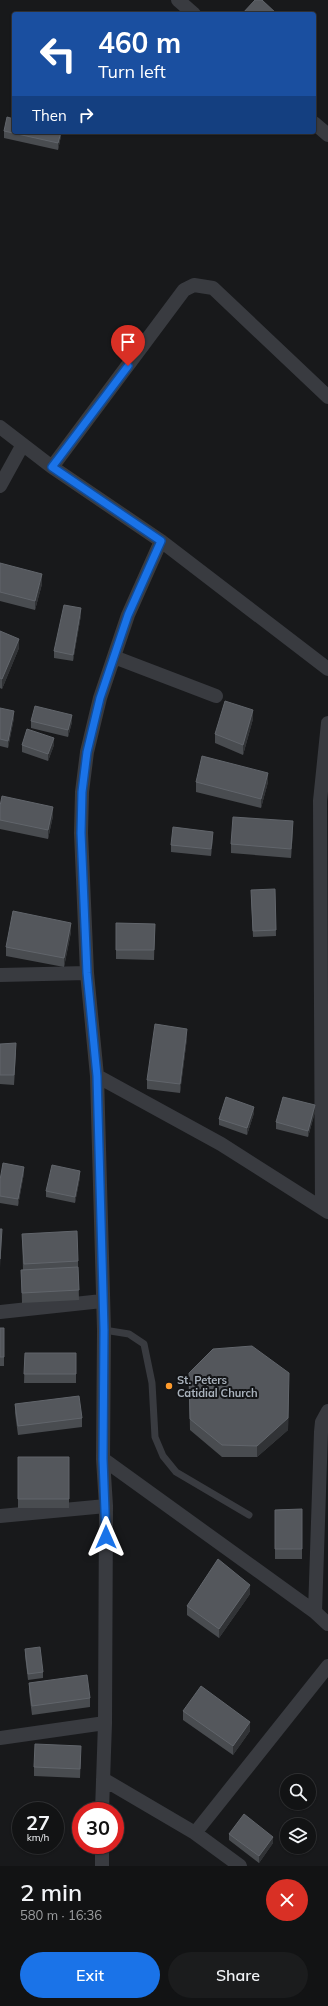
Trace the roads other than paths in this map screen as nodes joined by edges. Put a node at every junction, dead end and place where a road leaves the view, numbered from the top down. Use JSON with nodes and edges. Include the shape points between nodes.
{"nodes":[{"id":1,"x":178,"y":0,"type":"edge"},
{"id":2,"x":192,"y":12,"type":"edge"},
{"id":3,"x":316,"y":125,"type":"edge"},
{"id":4,"x":328,"y":135,"type":"edge"},
{"id":5,"x":328,"y":397,"type":"edge"},
{"id":6,"x":0,"y":427,"type":"edge"},
{"id":7,"x":22,"y":446,"type":"junction"},
{"id":8,"x":52,"y":467,"type":"junction"},
{"id":9,"x":0,"y":486,"type":"edge"},
{"id":10,"x":161,"y":541,"type":"junction"},
{"id":11,"x":114,"y":657,"type":"junction"},
{"id":12,"x":328,"y":670,"type":"edge"},
{"id":13,"x":216,"y":696,"type":"dead end"},
{"id":14,"x":328,"y":723,"type":"edge"},
{"id":15,"x":325,"y":855,"type":"edge"},
{"id":16,"x":87,"y":973,"type":"junction"},
{"id":17,"x":0,"y":975,"type":"edge"},
{"id":18,"x":97,"y":1076,"type":"junction"},
{"id":19,"x":325,"y":1210,"type":"edge"},
{"id":20,"x":102,"y":1301,"type":"junction"},
{"id":21,"x":0,"y":1312,"type":"edge"},
{"id":22,"x":104,"y":1330,"type":"junction"},
{"id":23,"x":328,"y":1410,"type":"edge"},
{"id":24,"x":103,"y":1459,"type":"junction"},
{"id":25,"x":106,"y":1506,"type":"junction"},
{"id":26,"x":250,"y":1515,"type":"dead end"},
{"id":27,"x":0,"y":1516,"type":"edge"},
{"id":28,"x":315,"y":1612,"type":"junction"},
{"id":29,"x":328,"y":1624,"type":"edge"},
{"id":30,"x":328,"y":1666,"type":"edge"},
{"id":31,"x":105,"y":1723,"type":"junction"},
{"id":32,"x":0,"y":1738,"type":"edge"},
{"id":33,"x":103,"y":1779,"type":"junction"},
{"id":34,"x":102,"y":1802,"type":"edge"},
{"id":35,"x":195,"y":1833,"type":"junction"},
{"id":36,"x":102,"y":1854,"type":"edge"},
{"id":37,"x":102,"y":1866,"type":"edge"},
{"id":38,"x":240,"y":1866,"type":"edge"}],
"edges":[{"from":1,"to":2,"type":"street"},
{"from":3,"to":4,"type":"street"},
{"from":5,"to":8,"type":"street","via":[[213,288],[194,285],[184,290]]},
{"from":6,"to":7,"type":"street"},
{"from":7,"to":8,"type":"street"},
{"from":7,"to":9,"type":"street"},
{"from":8,"to":10,"type":"street"},
{"from":10,"to":11,"type":"street","via":[[128,615]]},
{"from":10,"to":12,"type":"street"},
{"from":11,"to":13,"type":"street"},
{"from":11,"to":16,"type":"street","via":[[100,698],[89,744],[82,792],[81,833]]},
{"from":14,"to":15,"type":"street","via":[[320,801]]},
{"from":15,"to":19,"type":"street"},
{"from":16,"to":17,"type":"street"},
{"from":16,"to":18,"type":"street"},
{"from":18,"to":19,"type":"street","via":[[221,1144]]},
{"from":18,"to":20,"type":"street"},
{"from":20,"to":21,"type":"street"},
{"from":20,"to":22,"type":"street"},
{"from":22,"to":24,"type":"street"},
{"from":22,"to":26,"type":"lane","via":[[129,1334],[144,1344],[152,1383],[156,1437],[163,1456],[176,1472]]},
{"from":23,"to":28,"type":"street","via":[[322,1422],[321,1432]]},
{"from":24,"to":25,"type":"street"},
{"from":24,"to":28,"type":"street"},
{"from":25,"to":27,"type":"street"},
{"from":25,"to":31,"type":"street"},
{"from":28,"to":29,"type":"street"},
{"from":30,"to":35,"type":"street"},
{"from":31,"to":32,"type":"street"},
{"from":31,"to":33,"type":"street"},
{"from":33,"to":34,"type":"street"},
{"from":33,"to":35,"type":"street"},
{"from":35,"to":38,"type":"street"},
{"from":36,"to":37,"type":"street"}]}
